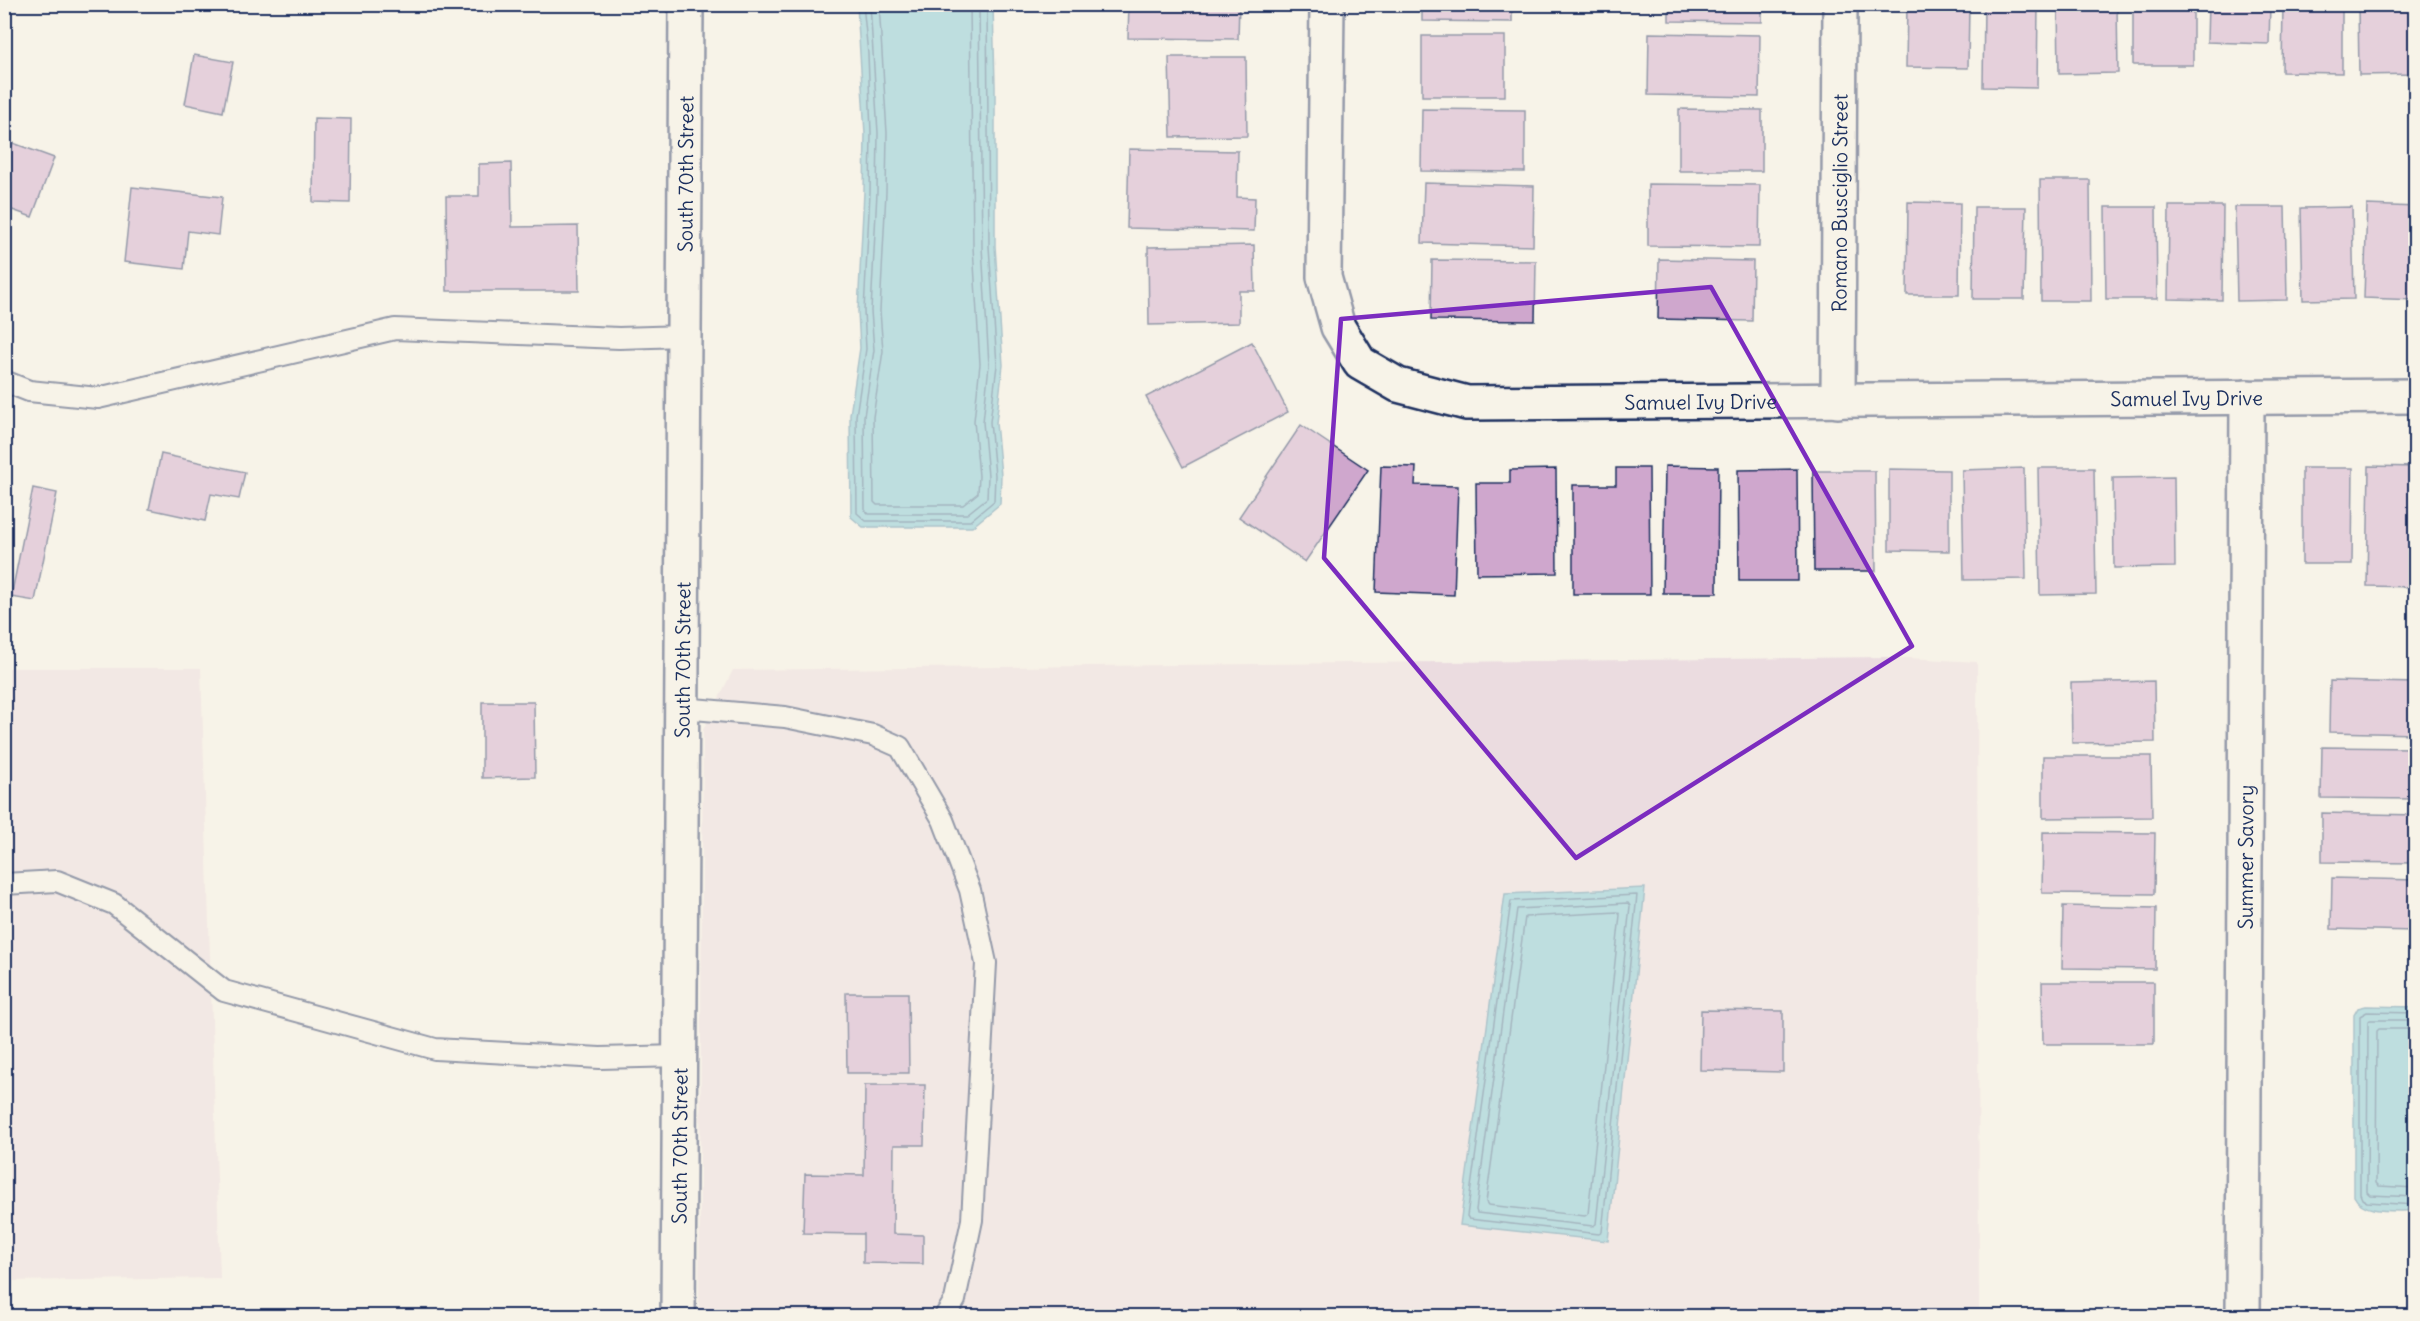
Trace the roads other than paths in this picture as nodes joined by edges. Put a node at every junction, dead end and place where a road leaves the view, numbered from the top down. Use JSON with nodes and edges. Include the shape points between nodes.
{"nodes":[{"id":1,"x":686,"y":4,"type":"edge"},
{"id":2,"x":1327,"y":4,"type":"edge"},
{"id":3,"x":1840,"y":4,"type":"edge"},
{"id":4,"x":684,"y":336,"type":"junction"},
{"id":5,"x":4,"y":381,"type":"edge"},
{"id":6,"x":2415,"y":396,"type":"edge"},
{"id":7,"x":2247,"y":397,"type":"junction"},
{"id":8,"x":1838,"y":401,"type":"junction"},
{"id":9,"x":682,"y":708,"type":"junction"},
{"id":10,"x":4,"y":884,"type":"edge"},
{"id":11,"x":680,"y":1056,"type":"junction"},
{"id":12,"x":678,"y":1317,"type":"edge"},
{"id":13,"x":945,"y":1317,"type":"edge"},
{"id":14,"x":2243,"y":1317,"type":"edge"}],
"edges":[{"from":1,"to":4,"type":"street","name":"South 70th Street"},
{"from":2,"to":8,"type":"street","name":"Samuel Ivy Drive","via":[[1324,277],[1338,327],[1360,363],[1398,385],[1467,403]]},
{"from":3,"to":8,"type":"street","name":"Romano Busciglio Street"},
{"from":4,"to":5,"type":"lane","via":[[619,338],[395,329],[98,398],[29,392]]},
{"from":4,"to":9,"type":"street","name":"South 70th Street"},
{"from":6,"to":7,"type":"street","name":"Samuel Ivy Drive"},
{"from":7,"to":8,"type":"street","name":"Samuel Ivy Drive"},
{"from":7,"to":14,"type":"street","name":"Summer Savory"},
{"from":9,"to":11,"type":"street","name":"South 70th Street"},
{"from":9,"to":13,"type":"lane","via":[[785,717],[873,735],[900,747],[943,820],[970,891],[986,963],[972,1220],[955,1300]]},
{"from":10,"to":11,"type":"lane","via":[[57,881],[114,904],[224,991],[435,1049],[600,1058]]},
{"from":11,"to":12,"type":"street","name":"South 70th Street"}]}
